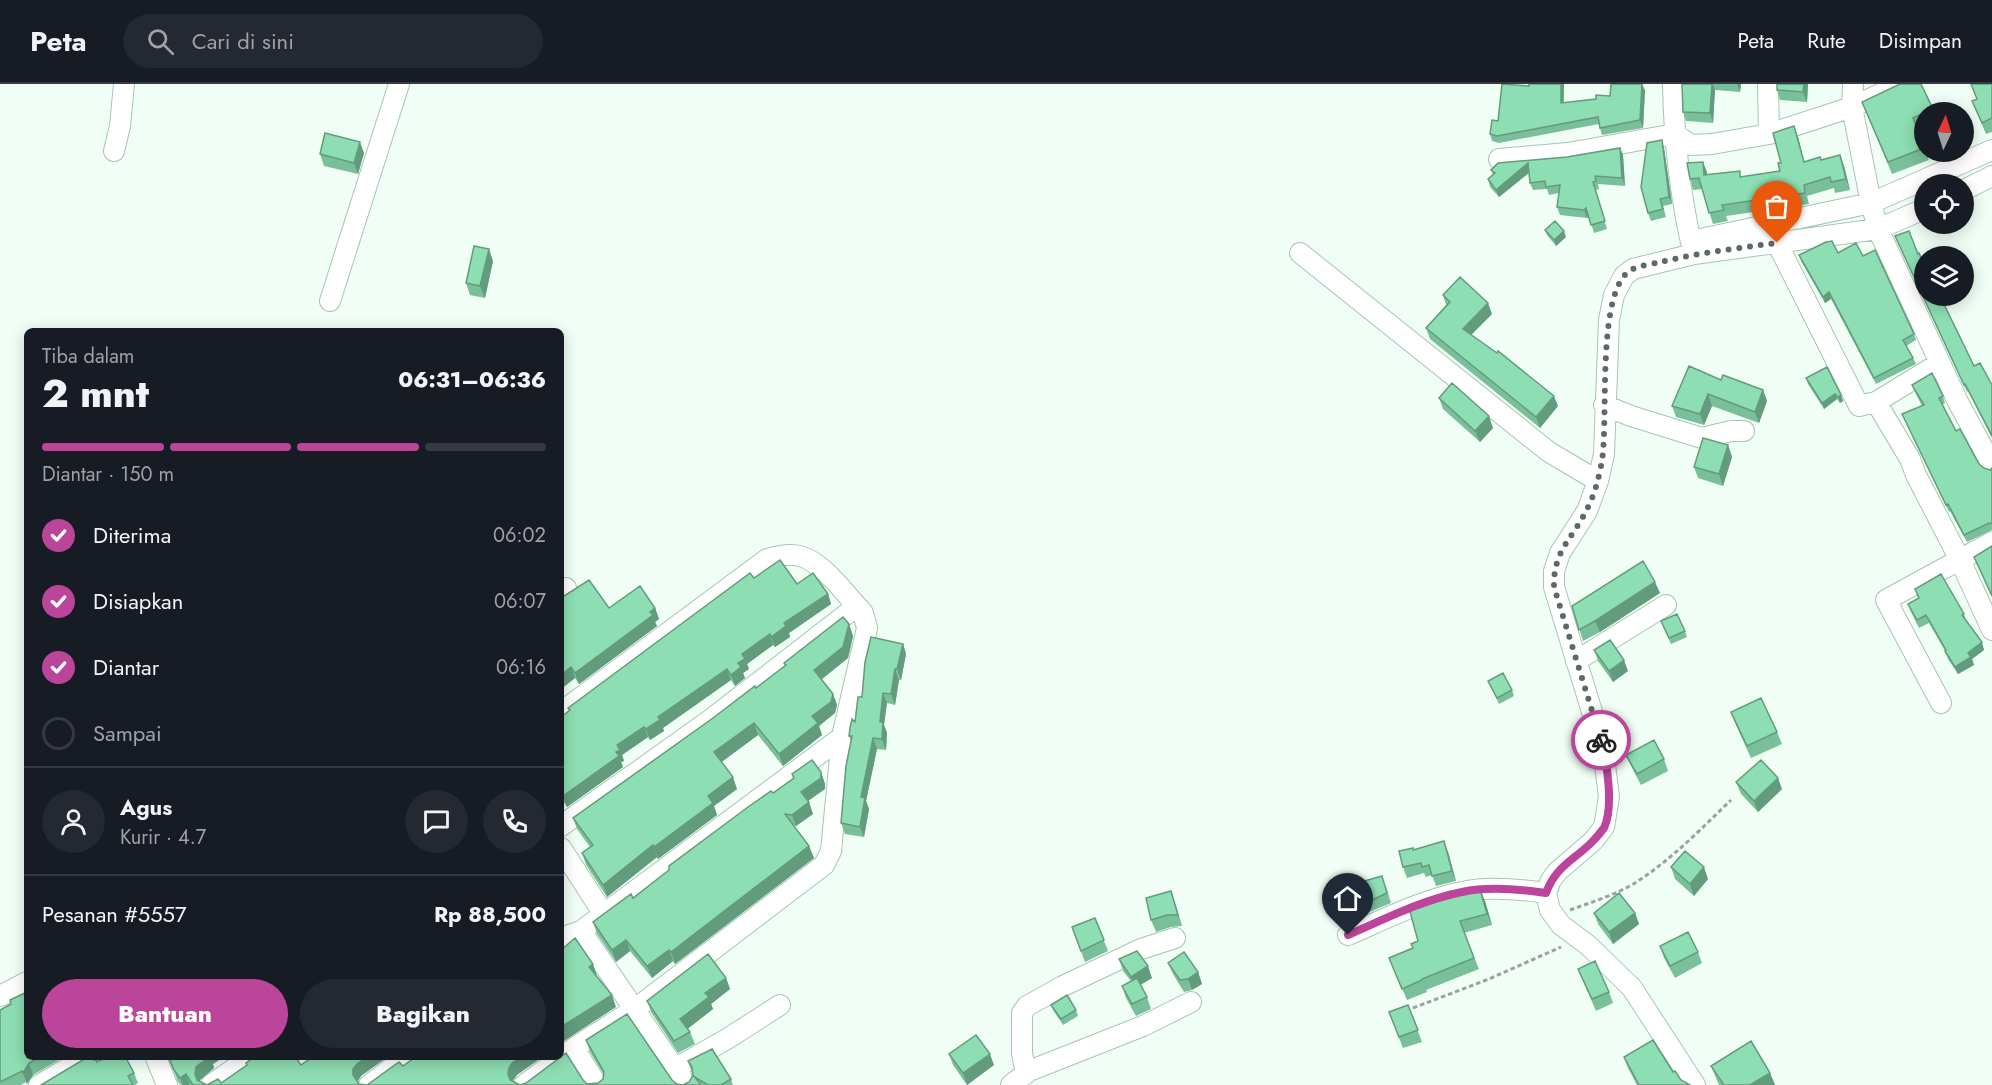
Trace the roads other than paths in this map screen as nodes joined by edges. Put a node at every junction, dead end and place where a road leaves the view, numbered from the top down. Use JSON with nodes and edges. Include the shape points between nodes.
{"nodes":[{"id":1,"x":124,"y":84,"type":"edge"},
{"id":2,"x":399,"y":84,"type":"edge"},
{"id":3,"x":1768,"y":84,"type":"edge"},
{"id":4,"x":1853,"y":84,"type":"edge"},
{"id":5,"x":1902,"y":84,"type":"edge"},
{"id":6,"x":1668,"y":85,"type":"edge"},
{"id":7,"x":1852,"y":107,"type":"junction"},
{"id":8,"x":1675,"y":134,"type":"junction"},
{"id":9,"x":1769,"y":134,"type":"junction"},
{"id":10,"x":1992,"y":150,"type":"edge"},
{"id":11,"x":114,"y":151,"type":"dead end"},
{"id":12,"x":1499,"y":159,"type":"dead end"},
{"id":13,"x":1992,"y":176,"type":"edge"},
{"id":14,"x":1974,"y":185,"type":"edge"},
{"id":15,"x":1871,"y":203,"type":"junction"},
{"id":16,"x":1914,"y":213,"type":"edge"},
{"id":17,"x":1878,"y":229,"type":"junction"},
{"id":18,"x":1777,"y":243,"type":"junction"},
{"id":19,"x":1693,"y":247,"type":"junction"},
{"id":20,"x":1300,"y":253,"type":"dead end"},
{"id":21,"x":330,"y":301,"type":"dead end"},
{"id":22,"x":1940,"y":363,"type":"junction"},
{"id":23,"x":1876,"y":402,"type":"junction"},
{"id":24,"x":1604,"y":405,"type":"junction"},
{"id":25,"x":1744,"y":431,"type":"dead end"},
{"id":26,"x":1992,"y":465,"type":"edge"},
{"id":27,"x":1598,"y":481,"type":"junction"},
{"id":28,"x":1992,"y":542,"type":"edge"},
{"id":29,"x":1960,"y":560,"type":"junction"},
{"id":30,"x":1666,"y":605,"type":"dead end"},
{"id":31,"x":857,"y":606,"type":"junction"},
{"id":32,"x":1992,"y":630,"type":"edge"},
{"id":33,"x":1576,"y":661,"type":"junction"},
{"id":34,"x":1941,"y":703,"type":"dead end"},
{"id":35,"x":564,"y":710,"type":"edge"},
{"id":36,"x":842,"y":737,"type":"junction"},
{"id":37,"x":564,"y":824,"type":"edge"},
{"id":38,"x":564,"y":853,"type":"edge"},
{"id":39,"x":1546,"y":893,"type":"junction"},
{"id":40,"x":603,"y":913,"type":"junction"},
{"id":41,"x":581,"y":931,"type":"junction"},
{"id":42,"x":1348,"y":935,"type":"dead end"},
{"id":43,"x":564,"y":936,"type":"edge"},
{"id":44,"x":1175,"y":938,"type":"dead end"},
{"id":45,"x":24,"y":984,"type":"edge"},
{"id":46,"x":0,"y":996,"type":"edge"},
{"id":47,"x":1191,"y":1002,"type":"dead end"},
{"id":48,"x":780,"y":1005,"type":"dead end"},
{"id":49,"x":635,"y":1009,"type":"junction"},
{"id":50,"x":574,"y":1048,"type":"junction"},
{"id":51,"x":564,"y":1055,"type":"edge"},
{"id":52,"x":82,"y":1060,"type":"edge"},
{"id":53,"x":157,"y":1060,"type":"edge"},
{"id":54,"x":246,"y":1060,"type":"edge"},
{"id":55,"x":402,"y":1060,"type":"edge"},
{"id":56,"x":558,"y":1060,"type":"edge"},
{"id":57,"x":1029,"y":1071,"type":"junction"},
{"id":58,"x":680,"y":1077,"type":"edge"},
{"id":59,"x":39,"y":1085,"type":"edge"},
{"id":60,"x":167,"y":1085,"type":"edge"},
{"id":61,"x":211,"y":1085,"type":"edge"},
{"id":62,"x":369,"y":1085,"type":"edge"},
{"id":63,"x":524,"y":1085,"type":"edge"},
{"id":64,"x":597,"y":1085,"type":"edge"},
{"id":65,"x":1011,"y":1085,"type":"edge"},
{"id":66,"x":1695,"y":1085,"type":"edge"}],
"edges":[{"from":1,"to":11,"type":"street"},
{"from":2,"to":21,"type":"street"},
{"from":3,"to":9,"type":"street"},
{"from":4,"to":7,"type":"street"},
{"from":5,"to":7,"type":"street"},
{"from":6,"to":8,"type":"street"},
{"from":7,"to":9,"type":"street"},
{"from":7,"to":15,"type":"street"},
{"from":8,"to":9,"type":"street","via":[[1691,145]]},
{"from":8,"to":12,"type":"street","via":[[1568,153]]},
{"from":8,"to":19,"type":"street","via":[[1682,198]]},
{"from":10,"to":15,"type":"street"},
{"from":13,"to":14,"type":"street"},
{"from":15,"to":17,"type":"street"},
{"from":15,"to":19,"type":"street"},
{"from":16,"to":17,"type":"street"},
{"from":17,"to":18,"type":"street"},
{"from":17,"to":22,"type":"street"},
{"from":18,"to":19,"type":"street"},
{"from":18,"to":23,"type":"street","via":[[1859,406]]},
{"from":19,"to":24,"type":"street","via":[[1624,276],[1614,295],[1609,320]]},
{"from":20,"to":27,"type":"street","via":[[1549,452]]},
{"from":22,"to":23,"type":"street"},
{"from":22,"to":26,"type":"street"},
{"from":23,"to":29,"type":"street","via":[[1910,459]]},
{"from":24,"to":25,"type":"street","via":[[1702,438]]},
{"from":24,"to":27,"type":"street","via":[[1604,454]]},
{"from":27,"to":33,"type":"street","via":[[1587,511],[1560,553],[1554,571],[1554,587]]},
{"from":28,"to":29,"type":"street"},
{"from":29,"to":32,"type":"street"},
{"from":29,"to":34,"type":"street","via":[[1886,600]]},
{"from":30,"to":33,"type":"street"},
{"from":31,"to":35,"type":"street","via":[[815,563],[799,555],[767,559]]},
{"from":31,"to":36,"type":"street","via":[[867,628]]},
{"from":31,"to":37,"type":"street","via":[[710,720]]},
{"from":33,"to":39,"type":"street","via":[[1603,748],[1608,812],[1604,827],[1557,872]]},
{"from":36,"to":40,"type":"street"},
{"from":36,"to":49,"type":"street","via":[[831,851],[824,865]]},
{"from":38,"to":40,"type":"street"},
{"from":39,"to":42,"type":"street","via":[[1518,888],[1463,891],[1413,906]]},
{"from":39,"to":66,"type":"street","via":[[1550,910],[1561,925],[1632,988]]},
{"from":40,"to":41,"type":"street"},
{"from":41,"to":43,"type":"street"},
{"from":41,"to":49,"type":"street"},
{"from":44,"to":57,"type":"street","via":[[1141,949],[1028,1006],[1022,1014],[1022,1053]]},
{"from":45,"to":46,"type":"street"},
{"from":47,"to":57,"type":"street","via":[[1143,1026]]},
{"from":48,"to":58,"type":"street","via":[[727,1039]]},
{"from":49,"to":50,"type":"street"},
{"from":49,"to":58,"type":"street"},
{"from":50,"to":51,"type":"street"},
{"from":50,"to":64,"type":"street"},
{"from":52,"to":59,"type":"street"},
{"from":53,"to":60,"type":"street"},
{"from":54,"to":61,"type":"street"},
{"from":55,"to":62,"type":"street"},
{"from":56,"to":63,"type":"street"},
{"from":57,"to":65,"type":"street"}]}
